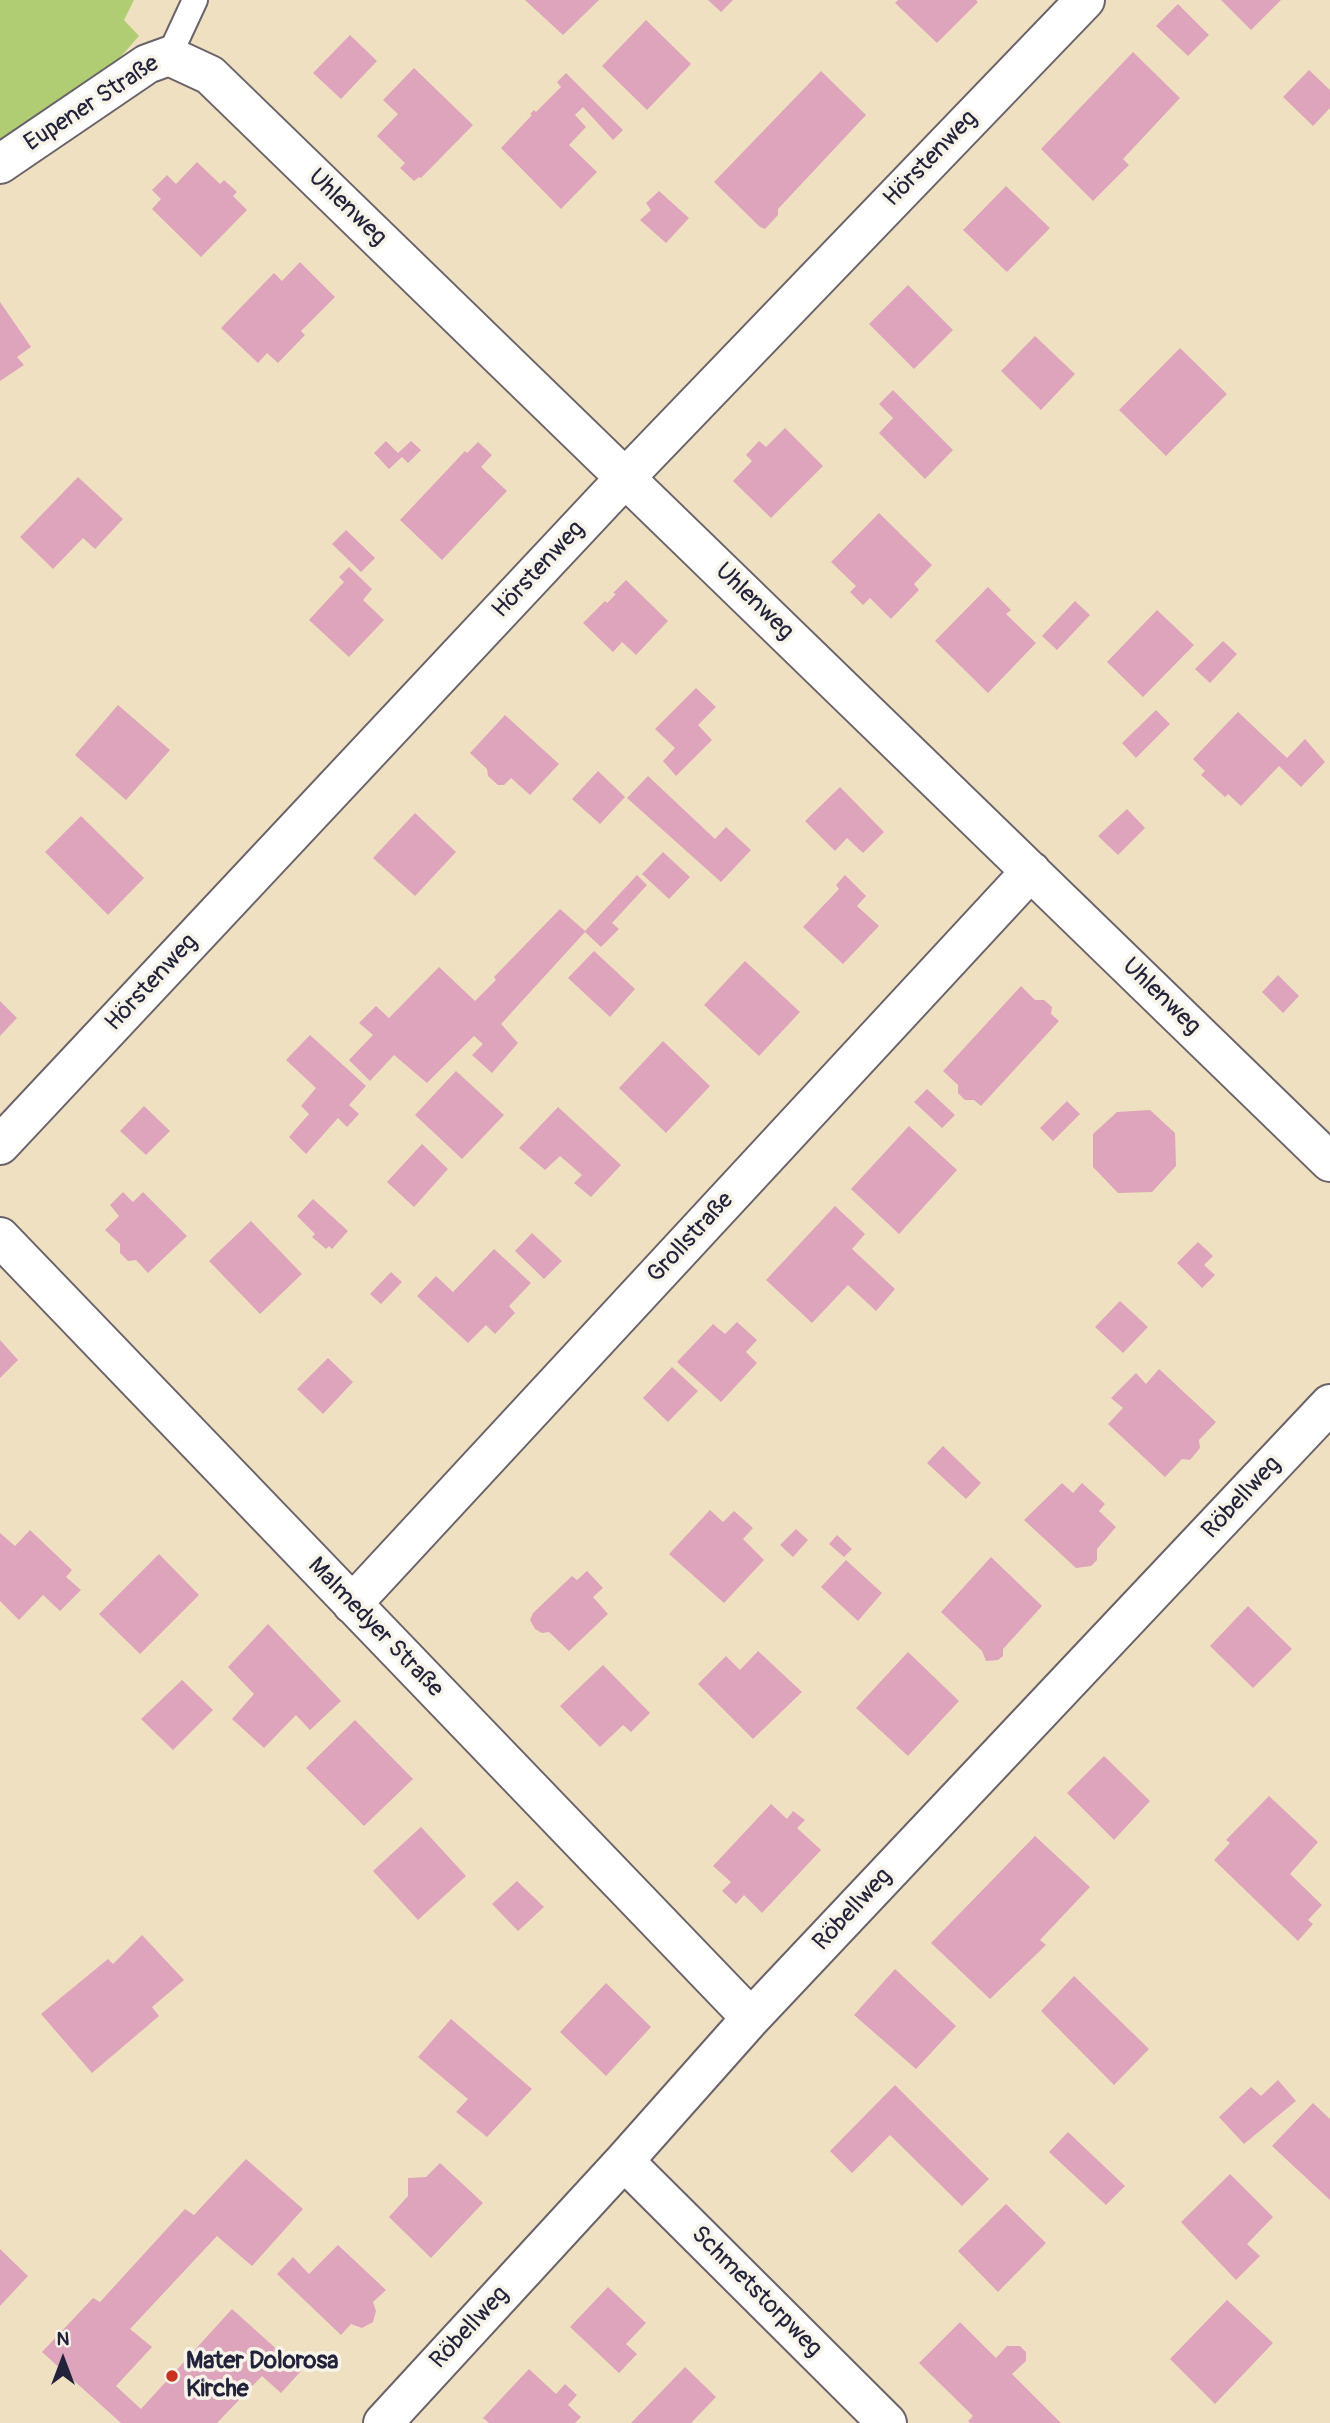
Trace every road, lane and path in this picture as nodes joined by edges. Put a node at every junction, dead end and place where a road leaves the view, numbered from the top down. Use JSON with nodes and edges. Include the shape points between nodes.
{"nodes":[{"id":1,"x":195,"y":0,"type":"edge"},
{"id":2,"x":1085,"y":0,"type":"edge"},
{"id":3,"x":169,"y":56,"type":"junction"},
{"id":4,"x":0,"y":164,"type":"edge"},
{"id":5,"x":625,"y":478,"type":"junction"},
{"id":6,"x":1031,"y":871,"type":"junction"},
{"id":7,"x":0,"y":1145,"type":"edge"},
{"id":8,"x":1330,"y":1162,"type":"edge"},
{"id":9,"x":0,"y":1237,"type":"edge"},
{"id":10,"x":1330,"y":1404,"type":"edge"},
{"id":11,"x":352,"y":1604,"type":"junction"},
{"id":12,"x":751,"y":2018,"type":"junction"},
{"id":13,"x":624,"y":2161,"type":"junction"},
{"id":14,"x":383,"y":2423,"type":"edge"},
{"id":15,"x":887,"y":2423,"type":"edge"}],
"edges":[{"from":1,"to":3,"type":"lane","name":"Eupener Straße"},
{"from":2,"to":5,"type":"street","name":"Hörstenweg"},
{"from":3,"to":4,"type":"street","name":"Eupener Straße","via":[[147,64]]},
{"from":3,"to":5,"type":"street","name":"Uhlenweg","via":[[210,75]]},
{"from":5,"to":6,"type":"street","name":"Uhlenweg"},
{"from":5,"to":7,"type":"street","name":"Hörstenweg"},
{"from":6,"to":8,"type":"street","name":"Uhlenweg"},
{"from":6,"to":11,"type":"street","name":"Grollstraße"},
{"from":9,"to":11,"type":"street","name":"Malmedyer Straße"},
{"from":10,"to":12,"type":"street","name":"Röbellweg"},
{"from":11,"to":12,"type":"street","name":"Malmedyer Straße"},
{"from":12,"to":13,"type":"street","name":"Röbellweg"},
{"from":13,"to":14,"type":"street","name":"Röbellweg"},
{"from":13,"to":15,"type":"street","name":"Schmetstorpweg"}]}
